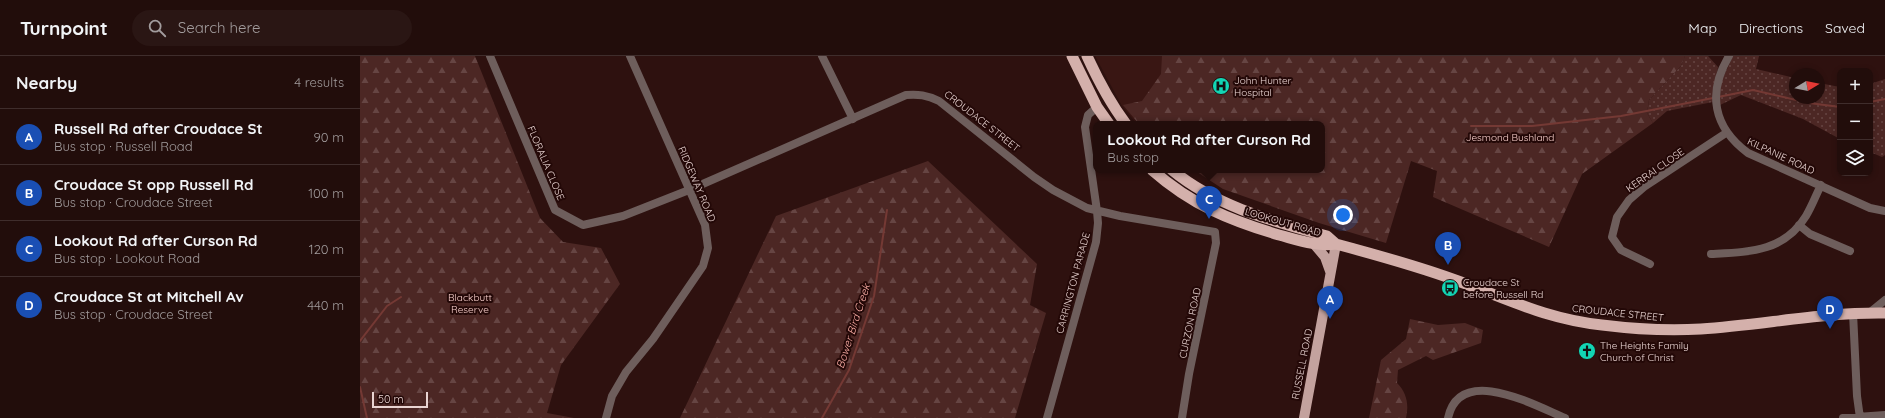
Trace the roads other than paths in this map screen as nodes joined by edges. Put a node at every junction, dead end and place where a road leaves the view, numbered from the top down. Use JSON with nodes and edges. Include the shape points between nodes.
{"nodes":[{"id":1,"x":490,"y":56,"type":"edge"},
{"id":2,"x":630,"y":56,"type":"edge"},
{"id":3,"x":822,"y":56,"type":"edge"},
{"id":4,"x":1072,"y":56,"type":"edge"},
{"id":5,"x":1086,"y":56,"type":"edge"},
{"id":6,"x":1729,"y":56,"type":"edge"},
{"id":7,"x":1097,"y":107,"type":"junction"},
{"id":8,"x":853,"y":119,"type":"junction"},
{"id":9,"x":1107,"y":121,"type":"edge"},
{"id":10,"x":1124,"y":121,"type":"edge"},
{"id":11,"x":1726,"y":133,"type":"junction"},
{"id":12,"x":1155,"y":173,"type":"edge"},
{"id":13,"x":1176,"y":173,"type":"edge"},
{"id":14,"x":1821,"y":185,"type":"junction"},
{"id":15,"x":689,"y":190,"type":"junction"},
{"id":16,"x":1097,"y":211,"type":"junction"},
{"id":17,"x":1885,"y":211,"type":"edge"},
{"id":18,"x":623,"y":216,"type":"joint"},
{"id":19,"x":1799,"y":225,"type":"junction"},
{"id":20,"x":1215,"y":232,"type":"joint"},
{"id":21,"x":1314,"y":244,"type":"junction"},
{"id":22,"x":1336,"y":244,"type":"junction"},
{"id":23,"x":1850,"y":251,"type":"dead end"},
{"id":24,"x":1711,"y":254,"type":"dead end"},
{"id":25,"x":1650,"y":264,"type":"dead end"},
{"id":26,"x":1330,"y":273,"type":"junction"},
{"id":27,"x":1885,"y":300,"type":"edge"},
{"id":28,"x":1853,"y":313,"type":"junction"},
{"id":29,"x":1869,"y":313,"type":"junction"},
{"id":30,"x":1885,"y":313,"type":"edge"},
{"id":31,"x":1885,"y":415,"type":"edge"},
{"id":32,"x":1860,"y":417,"type":"edge"},
{"id":33,"x":606,"y":418,"type":"edge"},
{"id":34,"x":1047,"y":418,"type":"edge"},
{"id":35,"x":1182,"y":418,"type":"edge"},
{"id":36,"x":1304,"y":418,"type":"edge"},
{"id":37,"x":1448,"y":418,"type":"edge"},
{"id":38,"x":1565,"y":418,"type":"edge"},
{"id":39,"x":1843,"y":418,"type":"edge"}],
"edges":[{"from":1,"to":18,"type":"street","name":"FLORALIA CLOSE","via":[[555,210],[583,225]]},
{"from":2,"to":15,"type":"street","name":"RIDGEWAY ROAD"},
{"from":3,"to":8,"type":"street"},
{"from":4,"to":7,"type":"highway"},
{"from":5,"to":10,"type":"highway","via":[[1103,90]]},
{"from":6,"to":11,"type":"street","name":"KILPANIE ROAD","via":[[1716,90],[1718,113]]},
{"from":7,"to":9,"type":"highway"},
{"from":7,"to":16,"type":"street","name":"CARRINGTON PARADE","via":[[1088,115],[1085,127]]},
{"from":8,"to":15,"type":"street","name":"CROUDACE STREET"},
{"from":8,"to":16,"type":"street","name":"CROUDACE STREET","via":[[906,95],[929,96],[939,101],[1041,182],[1076,203]]},
{"from":11,"to":14,"type":"street","name":"KILPANIE ROAD","via":[[1748,153]]},
{"from":11,"to":25,"type":"street","name":"KERRAI CLOSE","via":[[1644,187],[1629,200],[1617,217],[1612,237],[1621,250]]},
{"from":12,"to":21,"type":"highway","name":"LOOKOUT ROAD","via":[[1194,202],[1219,214]]},
{"from":13,"to":22,"type":"highway","name":"LOOKOUT ROAD","via":[[1207,194],[1238,209],[1327,236]]},
{"from":14,"to":17,"type":"street","name":"KILPANIE ROAD","via":[[1870,208]]},
{"from":14,"to":19,"type":"street"},
{"from":15,"to":18,"type":"street","name":"CROUDACE STREET"},
{"from":15,"to":33,"type":"street","name":"RIDGEWAY ROAD","via":[[705,225],[708,248],[703,266],[652,340],[626,372],[612,396]]},
{"from":16,"to":20,"type":"street","name":"CROUDACE STREET"},
{"from":16,"to":34,"type":"street","name":"CARRINGTON PARADE","via":[[1096,242]]},
{"from":19,"to":23,"type":"street","via":[[1810,234]]},
{"from":19,"to":24,"type":"street","via":[[1791,234],[1759,250]]},
{"from":20,"to":35,"type":"street","name":"CURZON ROAD","via":[[1216,243]]},
{"from":21,"to":22,"type":"highway","name":"LOOKOUT ROAD"},
{"from":21,"to":26,"type":"main road","via":[[1325,257]]},
{"from":22,"to":26,"type":"main road","name":"RUSSELL ROAD"},
{"from":22,"to":28,"type":"highway","name":"CROUDACE STREET","via":[[1410,264],[1535,312],[1570,321],[1673,330]]},
{"from":26,"to":36,"type":"main road","name":"RUSSELL ROAD"},
{"from":27,"to":29,"type":"street"},
{"from":28,"to":29,"type":"highway","name":"CROUDACE STREET"},
{"from":28,"to":32,"type":"street"},
{"from":29,"to":30,"type":"highway","name":"CROUDACE STREET"},
{"from":31,"to":32,"type":"street"},
{"from":32,"to":39,"type":"street"},
{"from":37,"to":38,"type":"street","via":[[1460,397],[1481,390],[1513,397]]}]}
